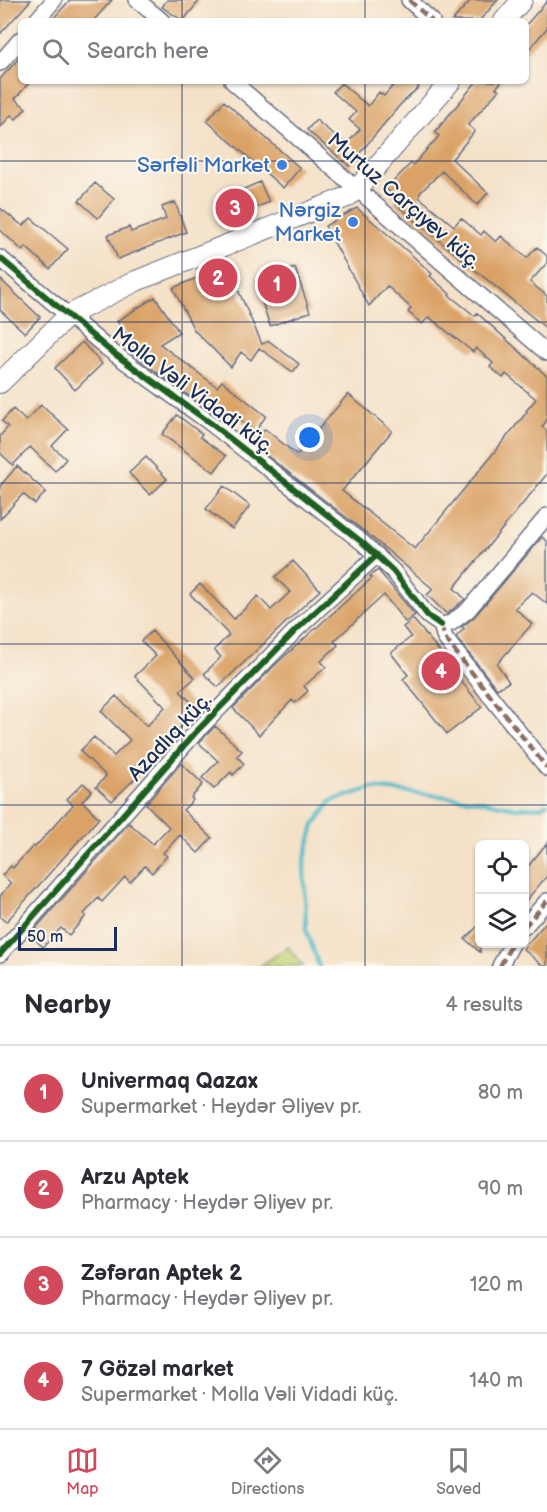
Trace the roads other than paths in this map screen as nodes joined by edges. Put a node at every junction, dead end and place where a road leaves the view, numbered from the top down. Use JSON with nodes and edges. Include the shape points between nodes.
{"nodes":[{"id":1,"x":54,"y":0,"type":"edge"},
{"id":2,"x":137,"y":0,"type":"edge"},
{"id":3,"x":409,"y":0,"type":"edge"},
{"id":4,"x":522,"y":0,"type":"edge"},
{"id":5,"x":39,"y":18,"type":"edge"},
{"id":6,"x":158,"y":18,"type":"edge"},
{"id":7,"x":429,"y":18,"type":"edge"},
{"id":8,"x":507,"y":18,"type":"edge"},
{"id":9,"x":18,"y":42,"type":"edge"},
{"id":10,"x":0,"y":63,"type":"edge"},
{"id":11,"x":236,"y":84,"type":"edge"},
{"id":12,"x":448,"y":84,"type":"edge"},
{"id":13,"x":358,"y":188,"type":"junction"},
{"id":14,"x":0,"y":258,"type":"edge"},
{"id":15,"x":69,"y":315,"type":"junction"},
{"id":16,"x":547,"y":353,"type":"edge"},
{"id":17,"x":0,"y":383,"type":"edge"},
{"id":18,"x":547,"y":516,"type":"edge"},
{"id":19,"x":377,"y":555,"type":"junction"},
{"id":20,"x":441,"y":625,"type":"junction"},
{"id":21,"x":547,"y":768,"type":"edge"},
{"id":22,"x":547,"y":901,"type":"edge"},
{"id":23,"x":529,"y":922,"type":"edge"},
{"id":24,"x":6,"y":934,"type":"edge"},
{"id":25,"x":510,"y":948,"type":"edge"},
{"id":26,"x":0,"y":954,"type":"edge"},
{"id":27,"x":500,"y":966,"type":"edge"}],
"edges":[{"from":1,"to":5,"type":"street"},
{"from":2,"to":6,"type":"street"},
{"from":3,"to":7,"type":"street"},
{"from":4,"to":8,"type":"main road"},
{"from":9,"to":10,"type":"street"},
{"from":11,"to":13,"type":"street","name":"Murtuz Carçıyev küç."},
{"from":12,"to":13,"type":"main road"},
{"from":13,"to":15,"type":"main road","via":[[334,203],[136,281]]},
{"from":13,"to":16,"type":"street","name":"Murtuz Carçıyev küç."},
{"from":14,"to":15,"type":"street","name":"Molla Vəli Vidadi küç."},
{"from":15,"to":17,"type":"main road"},
{"from":15,"to":19,"type":"street","name":"Molla Vəli Vidadi küç."},
{"from":18,"to":20,"type":"street","via":[[468,610],[451,623]]},
{"from":19,"to":20,"type":"street","name":"Molla Vəli Vidadi küç.","via":[[428,616]]},
{"from":19,"to":24,"type":"street","name":"Azadlıq küç.","via":[[298,628],[195,733]]},
{"from":20,"to":21,"type":"street","via":[[450,646]]},
{"from":22,"to":23,"type":"street"},
{"from":24,"to":26,"type":"street","name":"Azadlıq küç."},
{"from":25,"to":27,"type":"street"}]}
